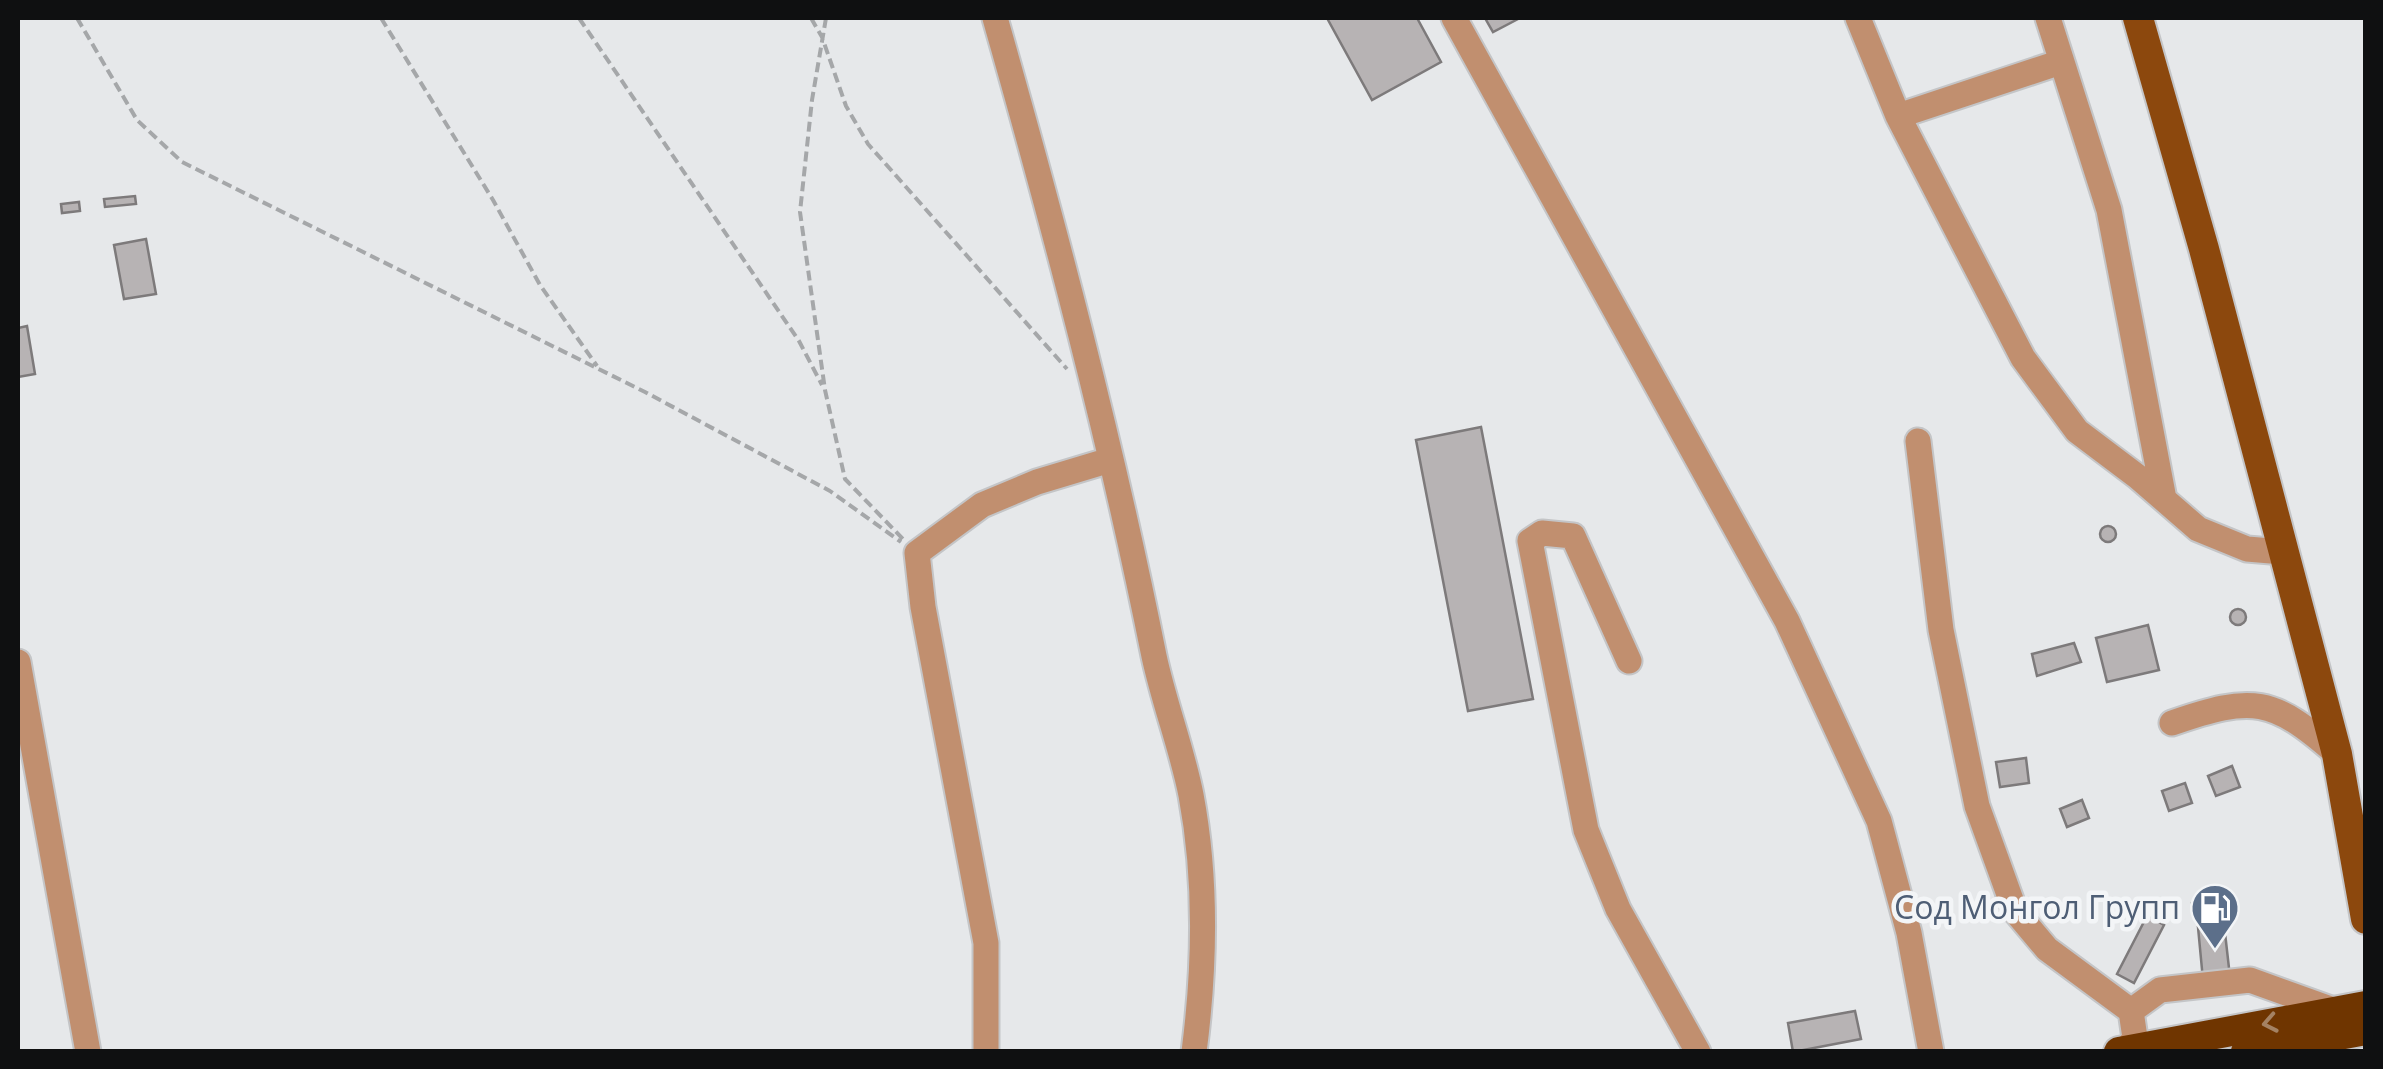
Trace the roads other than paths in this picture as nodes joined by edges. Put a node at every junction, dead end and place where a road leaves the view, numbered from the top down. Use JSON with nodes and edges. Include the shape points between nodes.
{"nodes":[{"id":1,"x":995,"y":18,"type":"edge"},
{"id":2,"x":1454,"y":18,"type":"edge"},
{"id":3,"x":1858,"y":18,"type":"edge"},
{"id":4,"x":2048,"y":18,"type":"edge"},
{"id":5,"x":2138,"y":18,"type":"edge"},
{"id":6,"x":2060,"y":62,"type":"junction"},
{"id":7,"x":1898,"y":116,"type":"junction"},
{"id":8,"x":1918,"y":441,"type":"dead end"},
{"id":9,"x":1110,"y":460,"type":"junction"},
{"id":10,"x":2164,"y":499,"type":"junction"},
{"id":11,"x":2283,"y":552,"type":"junction"},
{"id":12,"x":1629,"y":661,"type":"dead end"},
{"id":13,"x":18,"y":662,"type":"edge"},
{"id":14,"x":2172,"y":723,"type":"dead end"},
{"id":15,"x":2337,"y":754,"type":"junction"},
{"id":16,"x":29,"y":782,"type":"edge"},
{"id":17,"x":2366,"y":919,"type":"edge"},
{"id":18,"x":2351,"y":1008,"type":"edge"},
{"id":19,"x":2131,"y":1011,"type":"junction"},
{"id":20,"x":2366,"y":1030,"type":"edge"},
{"id":21,"x":2122,"y":1051,"type":"edge"},
{"id":22,"x":88,"y":1052,"type":"edge"},
{"id":23,"x":986,"y":1052,"type":"edge"},
{"id":24,"x":1194,"y":1052,"type":"edge"},
{"id":25,"x":1698,"y":1052,"type":"edge"},
{"id":26,"x":1931,"y":1052,"type":"edge"},
{"id":27,"x":2246,"y":1052,"type":"edge"}],
"edges":[{"from":1,"to":9,"type":"lane"},
{"from":2,"to":26,"type":"lane","via":[[1787,621],[1879,821]]},
{"from":3,"to":7,"type":"lane"},
{"from":4,"to":6,"type":"lane"},
{"from":5,"to":11,"type":"main road"},
{"from":6,"to":7,"type":"lane"},
{"from":6,"to":10,"type":"lane","via":[[2109,210]]},
{"from":7,"to":10,"type":"lane","via":[[2023,358],[2077,431]]},
{"from":8,"to":19,"type":"lane","via":[[1948,665],[1978,806],[2015,911],[2047,949]]},
{"from":9,"to":23,"type":"lane","via":[[982,505],[917,554],[986,943]]},
{"from":9,"to":24,"type":"lane","via":[[1191,794],[1203,890]]},
{"from":10,"to":11,"type":"lane","via":[[2198,529],[2246,549]]},
{"from":11,"to":15,"type":"main road"},
{"from":12,"to":25,"type":"lane","via":[[1573,536],[1542,533],[1530,542],[1586,830],[1618,909]]},
{"from":13,"to":16,"type":"lane"},
{"from":14,"to":15,"type":"lane","via":[[2253,706],[2298,720]]},
{"from":15,"to":17,"type":"main road"},
{"from":16,"to":22,"type":"lane"},
{"from":18,"to":19,"type":"lane","via":[[2250,980],[2160,990]]},
{"from":18,"to":21,"type":"highway","one_way":true},
{"from":19,"to":21,"type":"lane","via":[[2135,1038]]},
{"from":20,"to":27,"type":"highway"}]}
